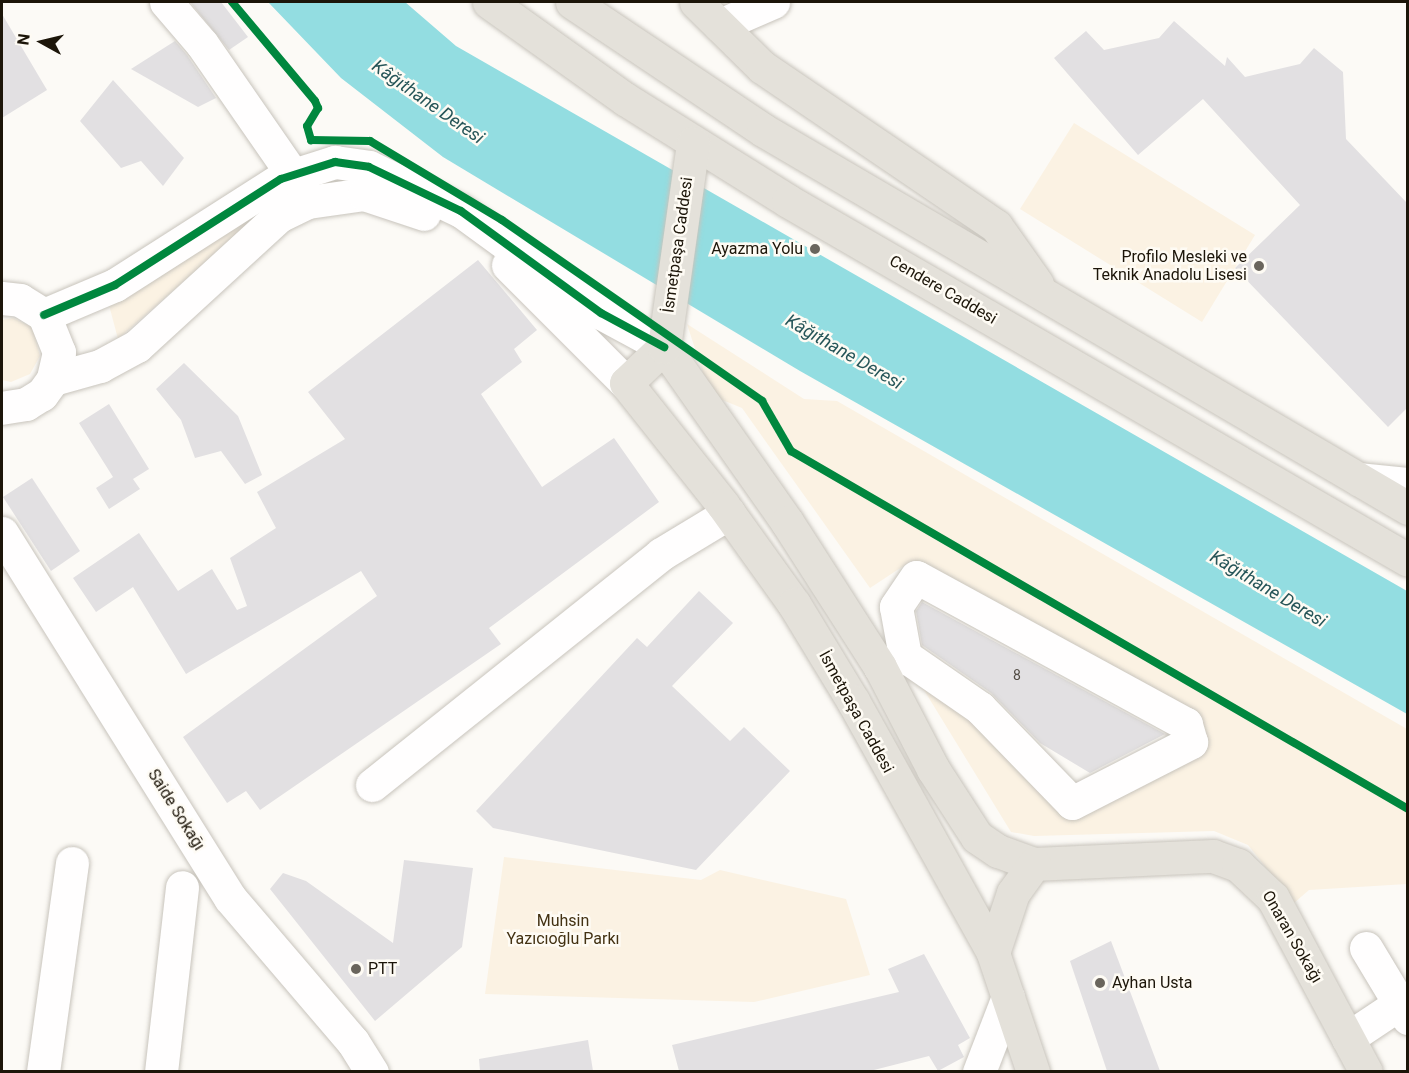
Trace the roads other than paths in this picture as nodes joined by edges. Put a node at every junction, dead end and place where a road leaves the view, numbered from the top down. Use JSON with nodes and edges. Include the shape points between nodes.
{"nodes":[{"id":1,"x":166,"y":2,"type":"edge"},
{"id":2,"x":572,"y":2,"type":"edge"},
{"id":3,"x":696,"y":2,"type":"edge"},
{"id":4,"x":773,"y":2,"type":"edge"},
{"id":5,"x":498,"y":4,"type":"edge"},
{"id":6,"x":720,"y":25,"type":"junction"},
{"id":7,"x":691,"y":158,"type":"junction"},
{"id":8,"x":292,"y":174,"type":"junction"},
{"id":9,"x":2,"y":273,"type":"edge"},
{"id":10,"x":1041,"y":291,"type":"junction"},
{"id":11,"x":22,"y":304,"type":"edge"},
{"id":12,"x":664,"y":347,"type":"junction"},
{"id":13,"x":53,"y":379,"type":"junction"},
{"id":14,"x":626,"y":383,"type":"junction"},
{"id":15,"x":4,"y":409,"type":"edge"},
{"id":16,"x":1359,"y":479,"type":"junction"},
{"id":17,"x":1407,"y":484,"type":"edge"},
{"id":18,"x":1407,"y":508,"type":"edge"},
{"id":19,"x":729,"y":513,"type":"junction"},
{"id":20,"x":2,"y":533,"type":"edge"},
{"id":21,"x":1407,"y":560,"type":"edge"},
{"id":22,"x":892,"y":661,"type":"junction"},
{"id":23,"x":372,"y":784,"type":"dead end"},
{"id":24,"x":72,"y":863,"type":"dead end"},
{"id":25,"x":1034,"y":864,"type":"junction"},
{"id":26,"x":182,"y":887,"type":"dead end"},
{"id":27,"x":1366,"y":948,"type":"dead end"},
{"id":28,"x":993,"y":952,"type":"junction"},
{"id":29,"x":1008,"y":997,"type":"junction"},
{"id":30,"x":1404,"y":1007,"type":"edge"},
{"id":31,"x":1348,"y":1038,"type":"junction"},
{"id":32,"x":43,"y":1071,"type":"edge"},
{"id":33,"x":161,"y":1071,"type":"edge"},
{"id":34,"x":372,"y":1071,"type":"edge"},
{"id":35,"x":979,"y":1071,"type":"edge"},
{"id":36,"x":1033,"y":1071,"type":"edge"},
{"id":37,"x":1366,"y":1071,"type":"edge"}],
"edges":[{"from":1,"to":8,"type":"street","via":[[202,44]]},
{"from":2,"to":10,"type":"main road","via":[[763,129]]},
{"from":3,"to":6,"type":"main road"},
{"from":4,"to":6,"type":"street"},
{"from":5,"to":7,"type":"main road","name":"Cendere Caddesi"},
{"from":6,"to":10,"type":"main road","via":[[762,67],[996,226]]},
{"from":7,"to":12,"type":"main road","name":"İsmetpaşa Caddesi"},
{"from":7,"to":21,"type":"main road","name":"Cendere Caddesi"},
{"from":8,"to":11,"type":"street","via":[[218,215],[115,285]]},
{"from":8,"to":12,"type":"street","via":[[335,162],[369,167],[393,176],[461,211],[601,313]]},
{"from":9,"to":11,"type":"street"},
{"from":10,"to":16,"type":"main road"},
{"from":11,"to":13,"type":"street","via":[[59,352]]},
{"from":12,"to":14,"type":"main road"},
{"from":12,"to":22,"type":"main road","via":[[787,522]]},
{"from":13,"to":14,"type":"street","via":[[100,366],[137,346],[279,216],[308,202],[364,194],[436,219],[487,246]]},
{"from":13,"to":15,"type":"street","via":[[34,399]]},
{"from":14,"to":19,"type":"main road","name":"İsmetpaşa Caddesi"},
{"from":16,"to":17,"type":"street"},
{"from":16,"to":18,"type":"main road"},
{"from":19,"to":23,"type":"street","via":[[661,554]]},
{"from":19,"to":28,"type":"main road","name":"İsmetpaşa Caddesi","via":[[794,604],[847,691]]},
{"from":20,"to":34,"type":"street","name":"Saide Sokağı","via":[[231,897]]},
{"from":22,"to":22,"type":"street","via":[[980,708],[1072,803],[1191,742],[1186,724],[916,577],[896,607]]},
{"from":22,"to":25,"type":"main road","via":[[933,769],[977,837],[998,851]]},
{"from":24,"to":32,"type":"street"},
{"from":25,"to":28,"type":"main road","via":[[1013,893]]},
{"from":25,"to":31,"type":"main road","name":"Onaran Sokağı","via":[[1212,856],[1238,866],[1255,876],[1273,898]]},
{"from":26,"to":33,"type":"street"},
{"from":27,"to":30,"type":"street"},
{"from":28,"to":29,"type":"main road","name":"İsmetpaşa Caddesi"},
{"from":29,"to":35,"type":"street"},
{"from":29,"to":36,"type":"main road","name":"İsmetpaşa Caddesi"},
{"from":30,"to":31,"type":"street"},
{"from":31,"to":37,"type":"main road","name":"Onaran Sokağı"}]}
